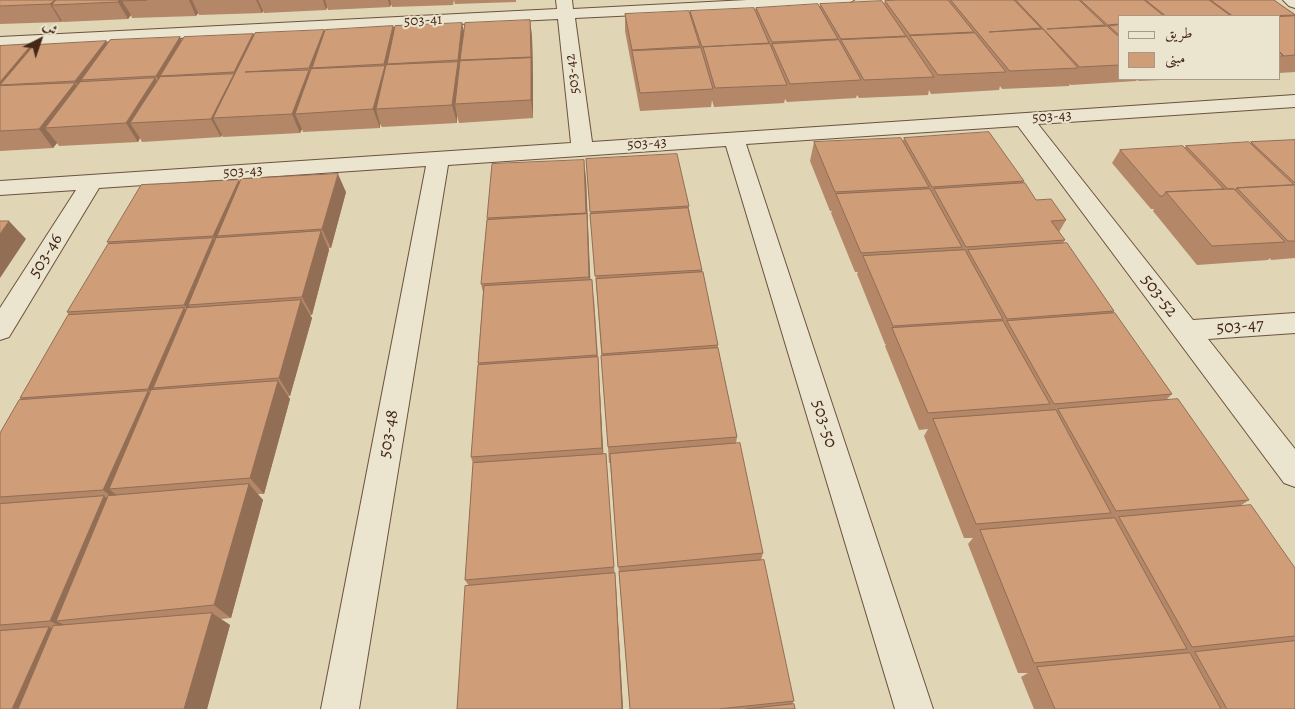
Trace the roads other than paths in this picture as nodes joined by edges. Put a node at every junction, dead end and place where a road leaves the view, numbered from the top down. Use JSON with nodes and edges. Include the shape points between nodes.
{"nodes":[{"id":1,"x":846,"y":0,"type":"edge"},
{"id":2,"x":1291,"y":0,"type":"edge"},
{"id":3,"x":1295,"y":3,"type":"edge"},
{"id":4,"x":565,"y":7,"type":"edge"},
{"id":5,"x":0,"y":42,"type":"edge"},
{"id":6,"x":1295,"y":100,"type":"edge"},
{"id":7,"x":1023,"y":119,"type":"junction"},
{"id":8,"x":734,"y":138,"type":"junction"},
{"id":9,"x":582,"y":149,"type":"junction"},
{"id":10,"x":438,"y":158,"type":"junction"},
{"id":11,"x":92,"y":182,"type":"junction"},
{"id":12,"x":0,"y":188,"type":"edge"},
{"id":13,"x":1295,"y":322,"type":"edge"},
{"id":14,"x":0,"y":330,"type":"edge"},
{"id":15,"x":1186,"y":331,"type":"junction"},
{"id":16,"x":1295,"y":473,"type":"edge"},
{"id":17,"x":340,"y":709,"type":"edge"},
{"id":18,"x":914,"y":709,"type":"edge"}],
"edges":[{"from":1,"to":4,"type":"street","name":"503-41"},
{"from":2,"to":3,"type":"street"},
{"from":4,"to":5,"type":"street","name":"503-41"},
{"from":4,"to":9,"type":"street","name":"503-42"},
{"from":6,"to":7,"type":"street","name":"503-43"},
{"from":7,"to":8,"type":"street","name":"503-43"},
{"from":7,"to":15,"type":"street","name":"503-52"},
{"from":8,"to":9,"type":"street","name":"503-43"},
{"from":8,"to":18,"type":"street","name":"503-50"},
{"from":9,"to":10,"type":"street","name":"503-43"},
{"from":10,"to":11,"type":"street","name":"503-43"},
{"from":10,"to":17,"type":"street","name":"503-48"},
{"from":11,"to":12,"type":"street","name":"503-43"},
{"from":11,"to":14,"type":"street","name":"503-46"},
{"from":13,"to":15,"type":"street","name":"503-47"},
{"from":15,"to":16,"type":"street","name":"503-52"}]}
